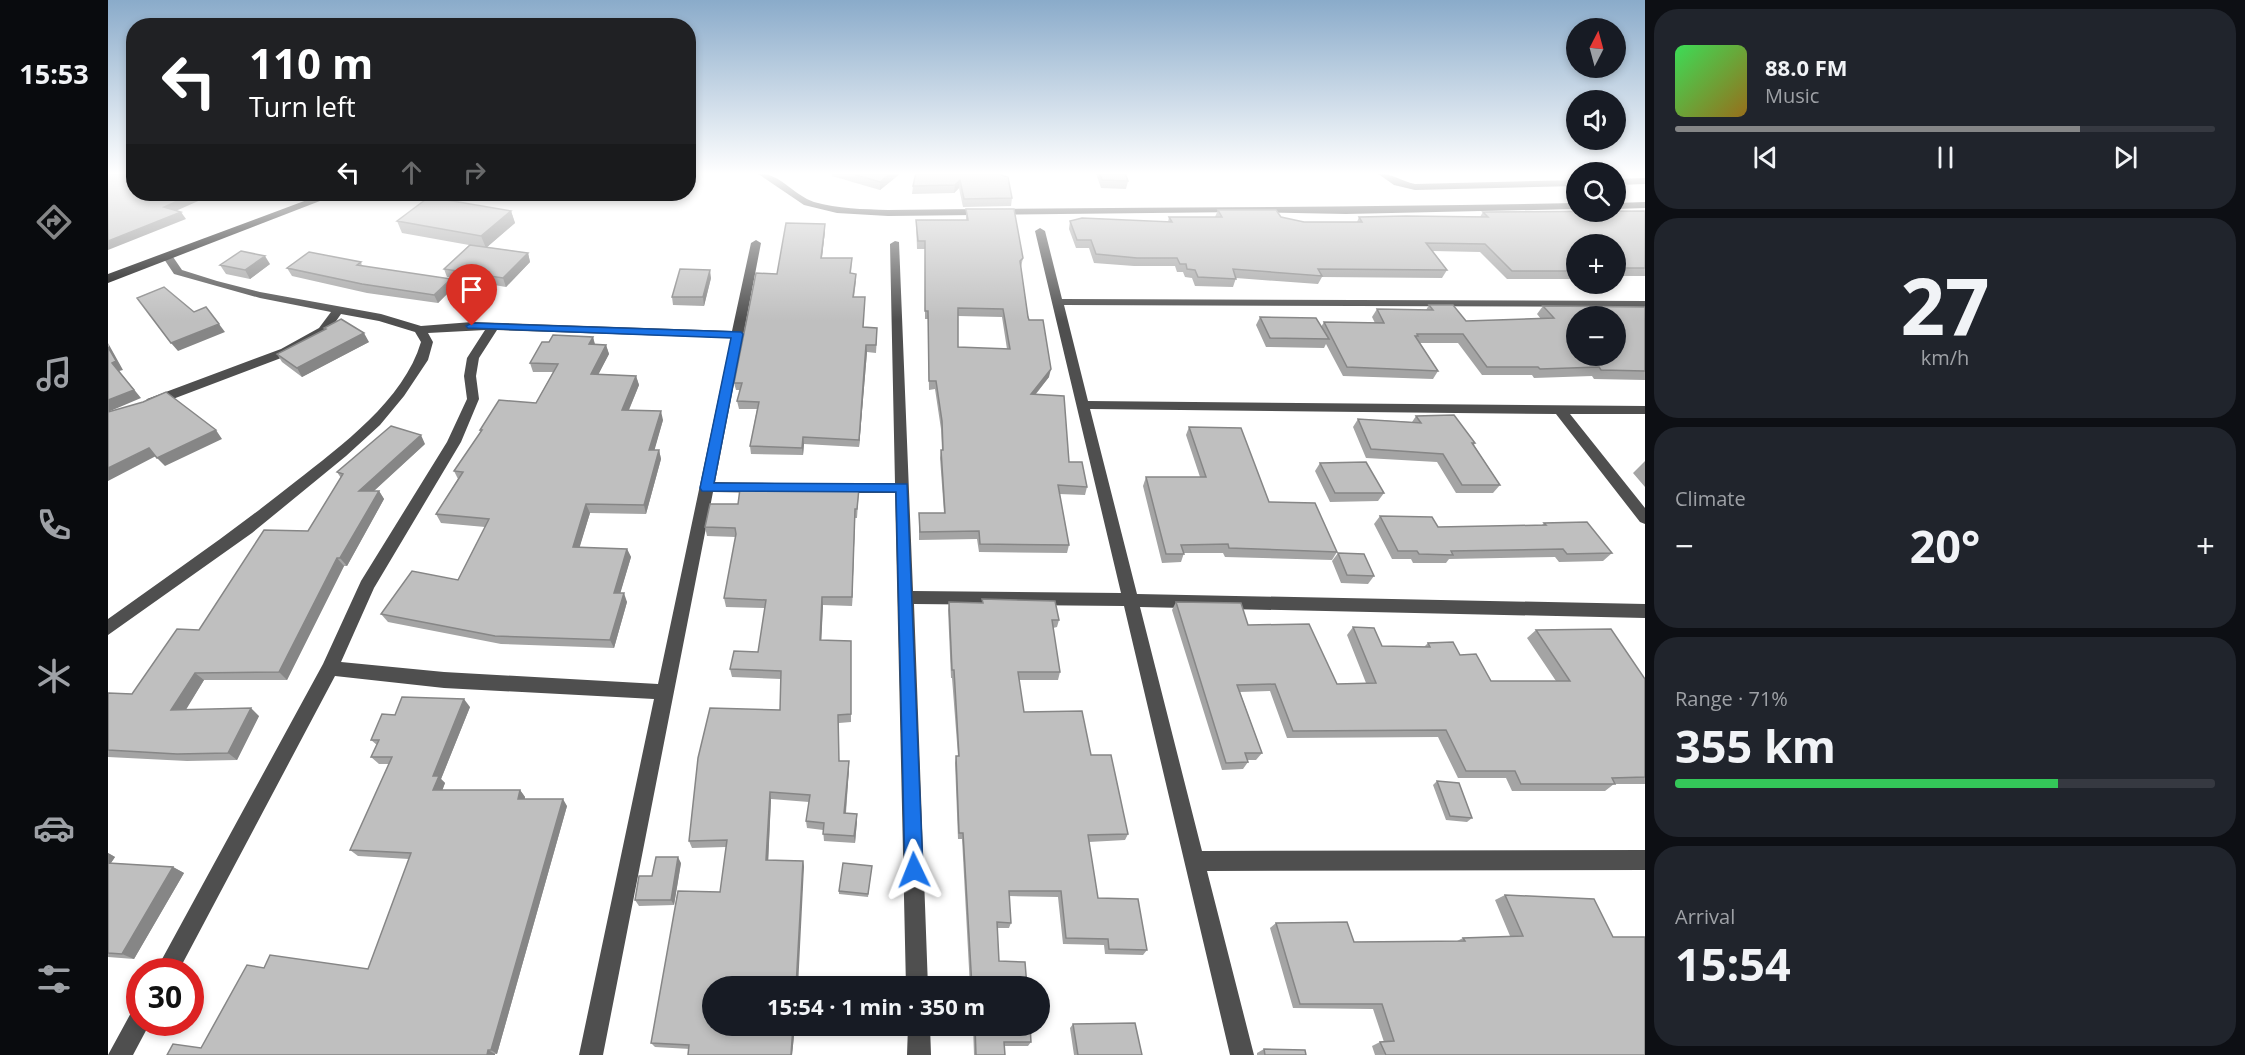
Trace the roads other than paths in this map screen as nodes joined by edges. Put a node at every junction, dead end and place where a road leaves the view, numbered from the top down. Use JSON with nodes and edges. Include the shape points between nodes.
{"nodes":[{"id":1,"x":257,"y":222,"type":"edge"},
{"id":2,"x":1040,"y":231,"type":"dead end"},
{"id":3,"x":756,"y":243,"type":"dead end"},
{"id":4,"x":895,"y":244,"type":"dead end"},
{"id":5,"x":167,"y":256,"type":"junction"},
{"id":6,"x":108,"y":272,"type":"edge"},
{"id":7,"x":108,"y":279,"type":"edge"},
{"id":8,"x":1057,"y":302,"type":"junction"},
{"id":9,"x":1645,"y":304,"type":"edge"},
{"id":10,"x":338,"y":311,"type":"junction"},
{"id":11,"x":493,"y":327,"type":"junction"},
{"id":12,"x":420,"y":330,"type":"junction"},
{"id":13,"x":737,"y":334,"type":"junction"},
{"id":14,"x":1083,"y":405,"type":"junction"},
{"id":15,"x":138,"y":407,"type":"edge"},
{"id":16,"x":1558,"y":410,"type":"junction"},
{"id":17,"x":1645,"y":410,"type":"edge"},
{"id":18,"x":706,"y":488,"type":"junction"},
{"id":19,"x":903,"y":488,"type":"junction"},
{"id":20,"x":1645,"y":518,"type":"edge"},
{"id":21,"x":906,"y":597,"type":"junction"},
{"id":22,"x":1131,"y":600,"type":"junction"},
{"id":23,"x":1645,"y":611,"type":"edge"},
{"id":24,"x":108,"y":628,"type":"edge"},
{"id":25,"x":330,"y":668,"type":"junction"},
{"id":26,"x":665,"y":692,"type":"junction"},
{"id":27,"x":1645,"y":860,"type":"edge"},
{"id":28,"x":1195,"y":861,"type":"junction"},
{"id":29,"x":174,"y":958,"type":"edge"},
{"id":30,"x":917,"y":976,"type":"edge"},
{"id":31,"x":131,"y":1036,"type":"edge"},
{"id":32,"x":919,"y":1036,"type":"edge"},
{"id":33,"x":120,"y":1055,"type":"edge"},
{"id":34,"x":591,"y":1055,"type":"edge"},
{"id":35,"x":919,"y":1055,"type":"edge"},
{"id":36,"x":1242,"y":1055,"type":"edge"}],
"edges":[{"from":1,"to":5,"type":"highway"},
{"from":2,"to":8,"type":"street"},
{"from":3,"to":13,"type":"street"},
{"from":4,"to":19,"type":"street"},
{"from":5,"to":6,"type":"highway"},
{"from":5,"to":7,"type":"highway"},
{"from":5,"to":10,"type":"street","via":[[178,272]]},
{"from":8,"to":9,"type":"street"},
{"from":8,"to":14,"type":"street"},
{"from":10,"to":12,"type":"street"},
{"from":10,"to":15,"type":"street","via":[[322,331],[285,352]]},
{"from":11,"to":12,"type":"street"},
{"from":11,"to":13,"type":"street"},
{"from":11,"to":25,"type":"street","via":[[473,358],[473,399],[454,442],[367,586]]},
{"from":12,"to":24,"type":"street","via":[[428,342],[423,360],[375,422],[247,529]]},
{"from":13,"to":18,"type":"street"},
{"from":14,"to":16,"type":"street"},
{"from":14,"to":22,"type":"street"},
{"from":16,"to":17,"type":"street"},
{"from":16,"to":20,"type":"street"},
{"from":18,"to":19,"type":"street"},
{"from":18,"to":26,"type":"street"},
{"from":19,"to":21,"type":"street"},
{"from":21,"to":22,"type":"street"},
{"from":21,"to":30,"type":"street"},
{"from":22,"to":23,"type":"street"},
{"from":22,"to":28,"type":"street"},
{"from":25,"to":26,"type":"street","via":[[444,680]]},
{"from":25,"to":29,"type":"street"},
{"from":26,"to":34,"type":"street"},
{"from":27,"to":28,"type":"street"},
{"from":28,"to":36,"type":"street"},
{"from":31,"to":33,"type":"street"},
{"from":32,"to":35,"type":"street"}]}
